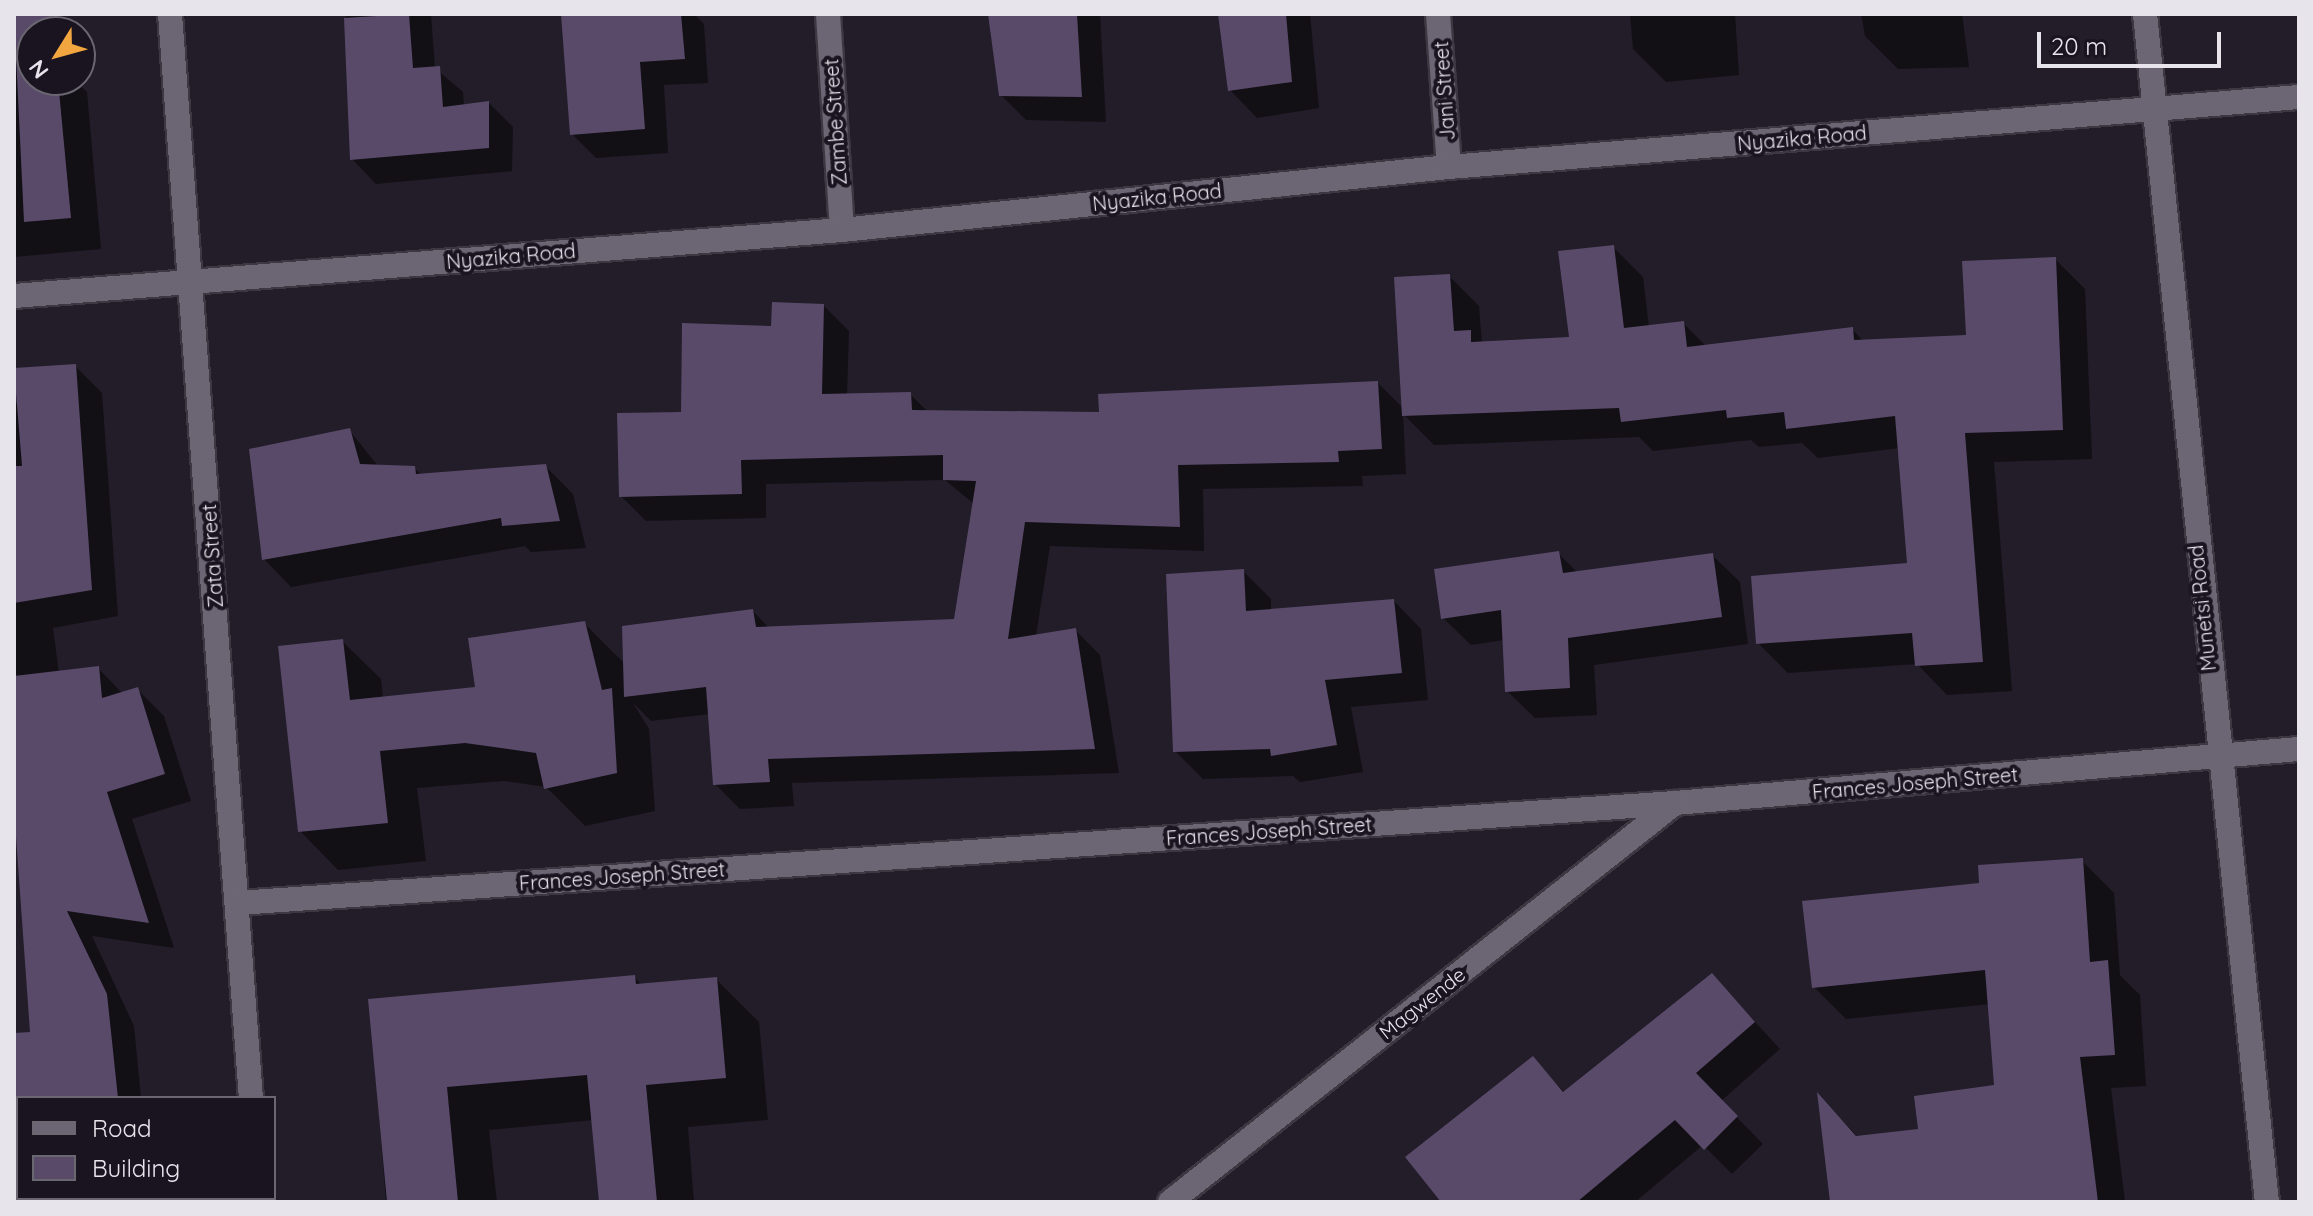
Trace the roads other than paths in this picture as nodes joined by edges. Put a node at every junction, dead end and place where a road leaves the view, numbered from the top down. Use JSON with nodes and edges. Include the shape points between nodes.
{"nodes":[{"id":1,"x":170,"y":14,"type":"edge"},
{"id":2,"x":828,"y":14,"type":"edge"},
{"id":3,"x":1438,"y":14,"type":"edge"},
{"id":4,"x":2145,"y":14,"type":"edge"},
{"id":5,"x":2299,"y":97,"type":"edge"},
{"id":6,"x":2153,"y":108,"type":"junction"},
{"id":7,"x":1449,"y":167,"type":"junction"},
{"id":8,"x":842,"y":230,"type":"junction"},
{"id":9,"x":192,"y":282,"type":"junction"},
{"id":10,"x":14,"y":296,"type":"edge"},
{"id":11,"x":2299,"y":749,"type":"edge"},
{"id":12,"x":2217,"y":758,"type":"junction"},
{"id":13,"x":1675,"y":803,"type":"junction"},
{"id":14,"x":238,"y":903,"type":"junction"},
{"id":15,"x":251,"y":1096,"type":"edge"},
{"id":16,"x":1170,"y":1202,"type":"edge"},
{"id":17,"x":2267,"y":1202,"type":"edge"}],
"edges":[{"from":1,"to":9,"type":"street","name":"Zata Street"},
{"from":2,"to":8,"type":"street","name":"Zambe Street"},
{"from":3,"to":7,"type":"street","name":"Jani Street"},
{"from":4,"to":6,"type":"street","name":"Munetsi Road"},
{"from":5,"to":6,"type":"street","name":"Nyazika Road"},
{"from":6,"to":7,"type":"street","name":"Nyazika Road"},
{"from":6,"to":12,"type":"street","name":"Munetsi Road"},
{"from":7,"to":8,"type":"street","name":"Nyazika Road"},
{"from":8,"to":9,"type":"street","name":"Nyazika Road"},
{"from":9,"to":10,"type":"street","name":"Nyazika Road"},
{"from":9,"to":14,"type":"street","name":"Zata Street"},
{"from":11,"to":12,"type":"street","name":"Frances Joseph Street"},
{"from":12,"to":13,"type":"street","name":"Frances Joseph Street"},
{"from":12,"to":17,"type":"street","name":"Munetsi Road"},
{"from":13,"to":14,"type":"street","name":"Frances Joseph Street"},
{"from":13,"to":16,"type":"street","name":"Magwende"},
{"from":14,"to":15,"type":"street","name":"Zata Street"}]}
